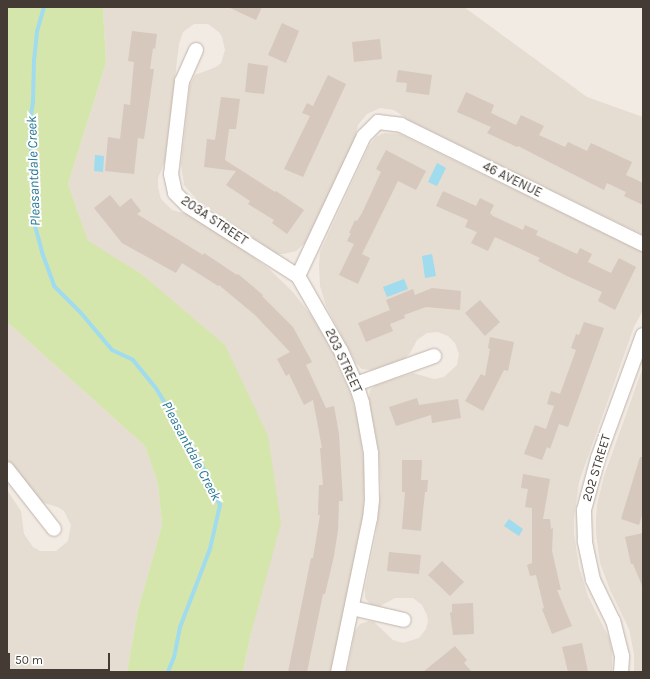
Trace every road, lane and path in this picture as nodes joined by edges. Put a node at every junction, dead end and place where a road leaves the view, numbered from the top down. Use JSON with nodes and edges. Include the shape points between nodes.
{"nodes":[{"id":1,"x":196,"y":50,"type":"dead end"},
{"id":2,"x":643,"y":244,"type":"edge"},
{"id":3,"x":298,"y":276,"type":"junction"},
{"id":4,"x":643,"y":335,"type":"edge"},
{"id":5,"x":434,"y":356,"type":"dead end"},
{"id":6,"x":356,"y":384,"type":"junction"},
{"id":7,"x":7,"y":470,"type":"edge"},
{"id":8,"x":54,"y":529,"type":"dead end"},
{"id":9,"x":352,"y":608,"type":"junction"},
{"id":10,"x":404,"y":620,"type":"dead end"},
{"id":11,"x":338,"y":672,"type":"edge"},
{"id":12,"x":621,"y":672,"type":"edge"}],
"edges":[{"from":1,"to":3,"type":"street","name":"203A STREET","via":[[182,81],[171,174],[175,193],[188,206]]},
{"from":2,"to":3,"type":"street","name":"46 AVENUE","via":[[401,125],[378,122],[364,136]]},
{"from":3,"to":6,"type":"street","name":"203 STREET","via":[[341,351]]},
{"from":4,"to":12,"type":"street","name":"202 STREET","via":[[598,458],[584,510],[585,541],[593,580],[613,621],[622,656]]},
{"from":5,"to":6,"type":"street"},
{"from":6,"to":9,"type":"street","name":"203 STREET","via":[[370,444],[373,481],[370,518]]},
{"from":7,"to":8,"type":"street"},
{"from":9,"to":10,"type":"street"},
{"from":9,"to":11,"type":"street","name":"203 STREET"}]}
